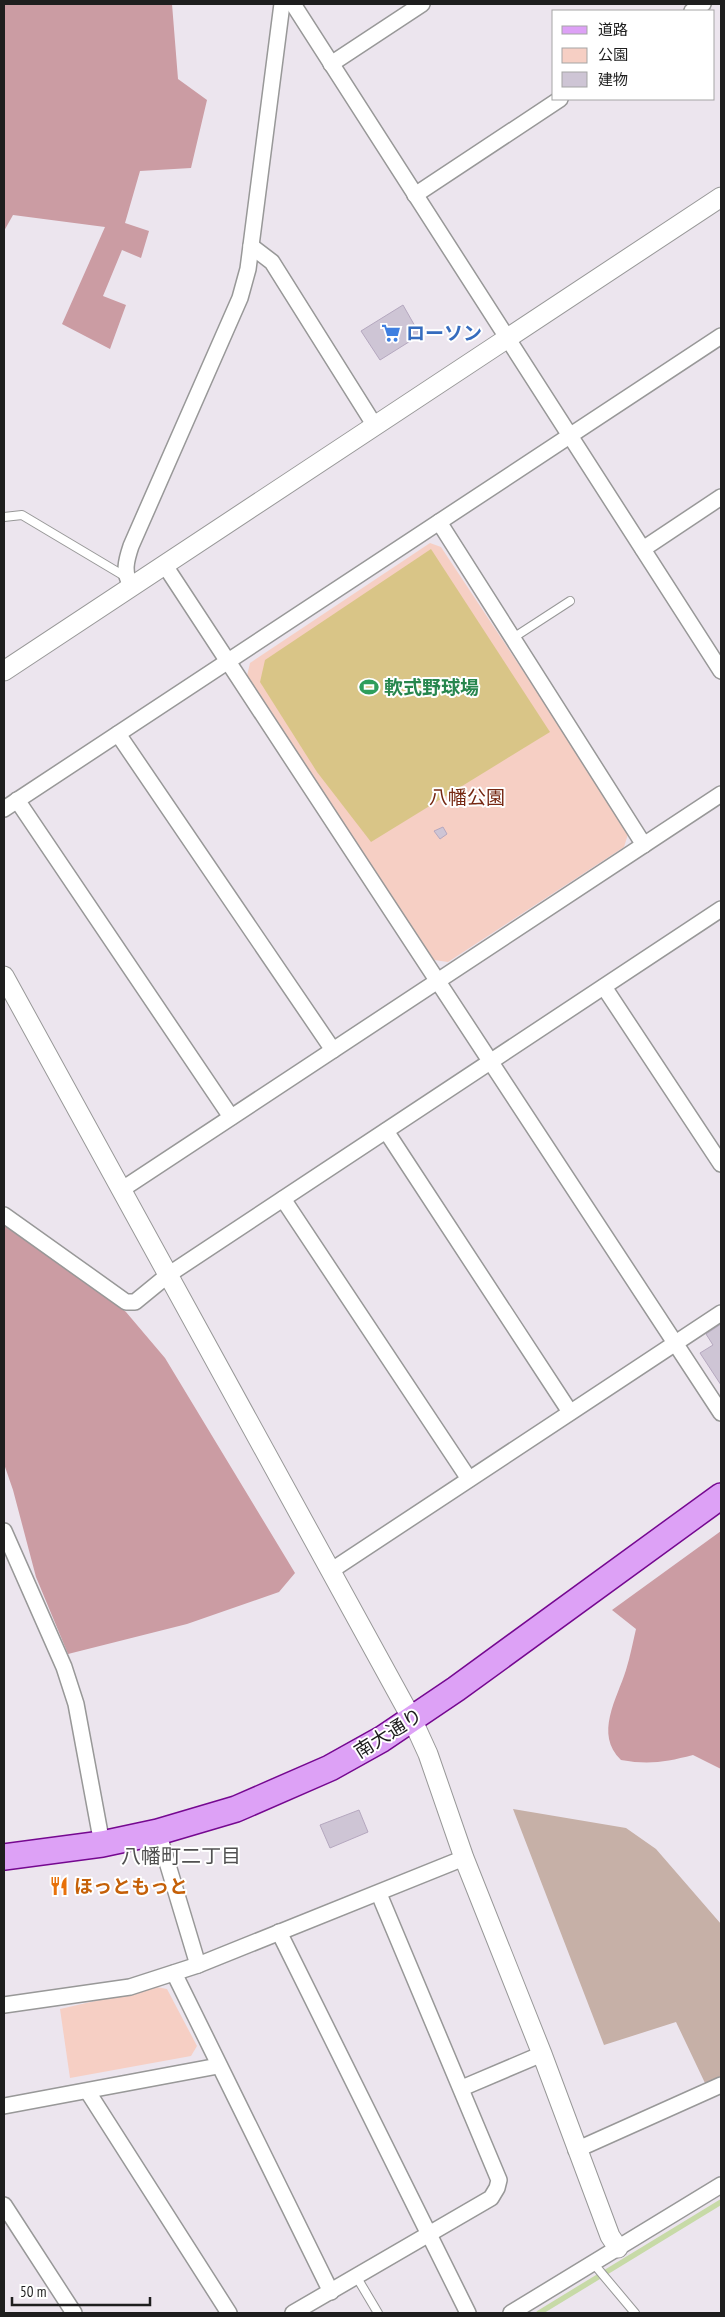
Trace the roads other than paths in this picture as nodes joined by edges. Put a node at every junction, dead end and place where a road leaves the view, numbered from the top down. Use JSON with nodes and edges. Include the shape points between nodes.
{"nodes":[{"id":1,"x":282,"y":4,"type":"edge"},
{"id":2,"x":293,"y":4,"type":"edge"},
{"id":3,"x":422,"y":4,"type":"edge"},
{"id":4,"x":331,"y":64,"type":"junction"},
{"id":5,"x":558,"y":100,"type":"edge"},
{"id":6,"x":415,"y":195,"type":"junction"},
{"id":7,"x":721,"y":196,"type":"edge"},
{"id":8,"x":251,"y":246,"type":"junction"},
{"id":9,"x":721,"y":336,"type":"edge"},
{"id":10,"x":507,"y":338,"type":"junction"},
{"id":11,"x":375,"y":426,"type":"junction"},
{"id":12,"x":570,"y":436,"type":"junction"},
{"id":13,"x":721,"y":497,"type":"edge"},
{"id":14,"x":4,"y":517,"type":"edge"},
{"id":15,"x":439,"y":522,"type":"junction"},
{"id":16,"x":643,"y":549,"type":"junction"},
{"id":17,"x":164,"y":564,"type":"junction"},
{"id":18,"x":129,"y":582,"type":"junction"},
{"id":19,"x":570,"y":601,"type":"dead end"},
{"id":20,"x":513,"y":638,"type":"junction"},
{"id":21,"x":716,"y":650,"type":"edge"},
{"id":22,"x":228,"y":661,"type":"junction"},
{"id":23,"x":4,"y":671,"type":"edge"},
{"id":24,"x":721,"y":671,"type":"edge"},
{"id":25,"x":118,"y":734,"type":"junction"},
{"id":26,"x":721,"y":794,"type":"edge"},
{"id":27,"x":18,"y":800,"type":"junction"},
{"id":28,"x":4,"y":809,"type":"edge"},
{"id":29,"x":644,"y":845,"type":"junction"},
{"id":30,"x":720,"y":913,"type":"edge"},
{"id":31,"x":4,"y":976,"type":"edge"},
{"id":32,"x":438,"y":981,"type":"junction"},
{"id":33,"x":604,"y":987,"type":"junction"},
{"id":34,"x":333,"y":1050,"type":"junction"},
{"id":35,"x":490,"y":1062,"type":"junction"},
{"id":36,"x":231,"y":1117,"type":"junction"},
{"id":37,"x":386,"y":1131,"type":"junction"},
{"id":38,"x":721,"y":1164,"type":"edge"},
{"id":39,"x":121,"y":1190,"type":"junction"},
{"id":40,"x":283,"y":1199,"type":"junction"},
{"id":41,"x":4,"y":1215,"type":"edge"},
{"id":42,"x":168,"y":1275,"type":"junction"},
{"id":43,"x":721,"y":1312,"type":"edge"},
{"id":44,"x":675,"y":1342,"type":"junction"},
{"id":45,"x":570,"y":1412,"type":"junction"},
{"id":46,"x":721,"y":1413,"type":"edge"},
{"id":47,"x":469,"y":1479,"type":"junction"},
{"id":48,"x":721,"y":1496,"type":"edge"},
{"id":49,"x":4,"y":1531,"type":"edge"},
{"id":50,"x":332,"y":1570,"type":"junction"},
{"id":51,"x":412,"y":1719,"type":"junction"},
{"id":52,"x":158,"y":1832,"type":"junction"},
{"id":53,"x":102,"y":1844,"type":"junction"},
{"id":54,"x":4,"y":1857,"type":"edge"},
{"id":55,"x":464,"y":1858,"type":"junction"},
{"id":56,"x":379,"y":1894,"type":"junction"},
{"id":57,"x":280,"y":1932,"type":"junction"},
{"id":58,"x":198,"y":1965,"type":"junction"},
{"id":59,"x":174,"y":1973,"type":"junction"},
{"id":60,"x":4,"y":2005,"type":"edge"},
{"id":61,"x":542,"y":2054,"type":"junction"},
{"id":62,"x":218,"y":2066,"type":"junction"},
{"id":63,"x":721,"y":2084,"type":"edge"},
{"id":64,"x":462,"y":2088,"type":"junction"},
{"id":65,"x":88,"y":2092,"type":"junction"},
{"id":66,"x":4,"y":2106,"type":"edge"},
{"id":67,"x":576,"y":2150,"type":"junction"},
{"id":68,"x":721,"y":2185,"type":"edge"},
{"id":69,"x":6,"y":2212,"type":"edge"},
{"id":70,"x":428,"y":2235,"type":"junction"},
{"id":71,"x":618,"y":2248,"type":"junction"},
{"id":72,"x":596,"y":2266,"type":"junction"},
{"id":73,"x":356,"y":2276,"type":"junction"},
{"id":74,"x":330,"y":2292,"type":"junction"},
{"id":75,"x":73,"y":2313,"type":"edge"},
{"id":76,"x":229,"y":2313,"type":"edge"},
{"id":77,"x":292,"y":2313,"type":"edge"},
{"id":78,"x":378,"y":2313,"type":"edge"},
{"id":79,"x":468,"y":2313,"type":"edge"},
{"id":80,"x":511,"y":2313,"type":"edge"},
{"id":81,"x":635,"y":2313,"type":"edge"}],
"edges":[{"from":1,"to":8,"type":"street"},
{"from":2,"to":4,"type":"street"},
{"from":3,"to":4,"type":"street"},
{"from":4,"to":6,"type":"street"},
{"from":5,"to":6,"type":"street"},
{"from":6,"to":10,"type":"street"},
{"from":7,"to":10,"type":"street"},
{"from":8,"to":11,"type":"street","via":[[272,262]]},
{"from":8,"to":18,"type":"street","via":[[240,298],[137,529],[125,564]]},
{"from":9,"to":12,"type":"street"},
{"from":10,"to":11,"type":"street"},
{"from":10,"to":12,"type":"street"},
{"from":11,"to":17,"type":"street"},
{"from":12,"to":15,"type":"street"},
{"from":12,"to":16,"type":"street"},
{"from":13,"to":16,"type":"street"},
{"from":14,"to":18,"type":"lane","via":[[22,515]]},
{"from":15,"to":20,"type":"street"},
{"from":15,"to":22,"type":"street"},
{"from":16,"to":21,"type":"street"},
{"from":17,"to":18,"type":"street"},
{"from":17,"to":22,"type":"street"},
{"from":18,"to":23,"type":"street"},
{"from":19,"to":20,"type":"lane"},
{"from":20,"to":29,"type":"street"},
{"from":21,"to":24,"type":"street"},
{"from":22,"to":25,"type":"street"},
{"from":22,"to":32,"type":"street"},
{"from":25,"to":27,"type":"street"},
{"from":25,"to":34,"type":"street"},
{"from":26,"to":29,"type":"street"},
{"from":27,"to":28,"type":"street"},
{"from":27,"to":36,"type":"street"},
{"from":29,"to":32,"type":"street"},
{"from":30,"to":33,"type":"street"},
{"from":31,"to":39,"type":"street"},
{"from":32,"to":34,"type":"street"},
{"from":32,"to":35,"type":"street"},
{"from":33,"to":35,"type":"street"},
{"from":33,"to":38,"type":"street"},
{"from":34,"to":36,"type":"street"},
{"from":35,"to":37,"type":"street"},
{"from":35,"to":44,"type":"street"},
{"from":36,"to":39,"type":"street"},
{"from":37,"to":40,"type":"street"},
{"from":37,"to":45,"type":"street"},
{"from":39,"to":42,"type":"street"},
{"from":40,"to":42,"type":"street"},
{"from":40,"to":47,"type":"street"},
{"from":41,"to":42,"type":"street","via":[[126,1302],[135,1302]]},
{"from":42,"to":50,"type":"street"},
{"from":43,"to":44,"type":"street"},
{"from":44,"to":45,"type":"street"},
{"from":44,"to":46,"type":"street"},
{"from":45,"to":47,"type":"street"},
{"from":47,"to":50,"type":"street"},
{"from":48,"to":51,"type":"main road","name":"南大通り"},
{"from":49,"to":53,"type":"street","via":[[64,1667],[76,1704]]},
{"from":50,"to":51,"type":"street"},
{"from":51,"to":52,"type":"main road","name":"南大通り","via":[[382,1739],[313,1775],[236,1809]]},
{"from":51,"to":55,"type":"street","via":[[428,1754]]},
{"from":52,"to":53,"type":"main road","name":"南大通り"},
{"from":52,"to":58,"type":"street"},
{"from":53,"to":54,"type":"main road","name":"南大通り"},
{"from":55,"to":56,"type":"street"},
{"from":55,"to":61,"type":"street"},
{"from":56,"to":57,"type":"street"},
{"from":56,"to":64,"type":"street"},
{"from":57,"to":58,"type":"street"},
{"from":57,"to":70,"type":"street"},
{"from":58,"to":59,"type":"street"},
{"from":59,"to":60,"type":"street","via":[[130,1987]]},
{"from":59,"to":62,"type":"street"},
{"from":61,"to":64,"type":"street"},
{"from":61,"to":67,"type":"street"},
{"from":62,"to":65,"type":"street"},
{"from":62,"to":74,"type":"street"},
{"from":63,"to":67,"type":"street"},
{"from":64,"to":70,"type":"street","via":[[499,2180],[491,2198]]},
{"from":65,"to":66,"type":"street"},
{"from":65,"to":76,"type":"street"},
{"from":67,"to":71,"type":"street","via":[[610,2236]]},
{"from":68,"to":71,"type":"street"},
{"from":69,"to":75,"type":"street"},
{"from":70,"to":73,"type":"street"},
{"from":70,"to":79,"type":"street"},
{"from":71,"to":72,"type":"street"},
{"from":72,"to":80,"type":"street"},
{"from":72,"to":81,"type":"lane"},
{"from":73,"to":74,"type":"street"},
{"from":73,"to":78,"type":"lane"},
{"from":74,"to":77,"type":"street"}]}
